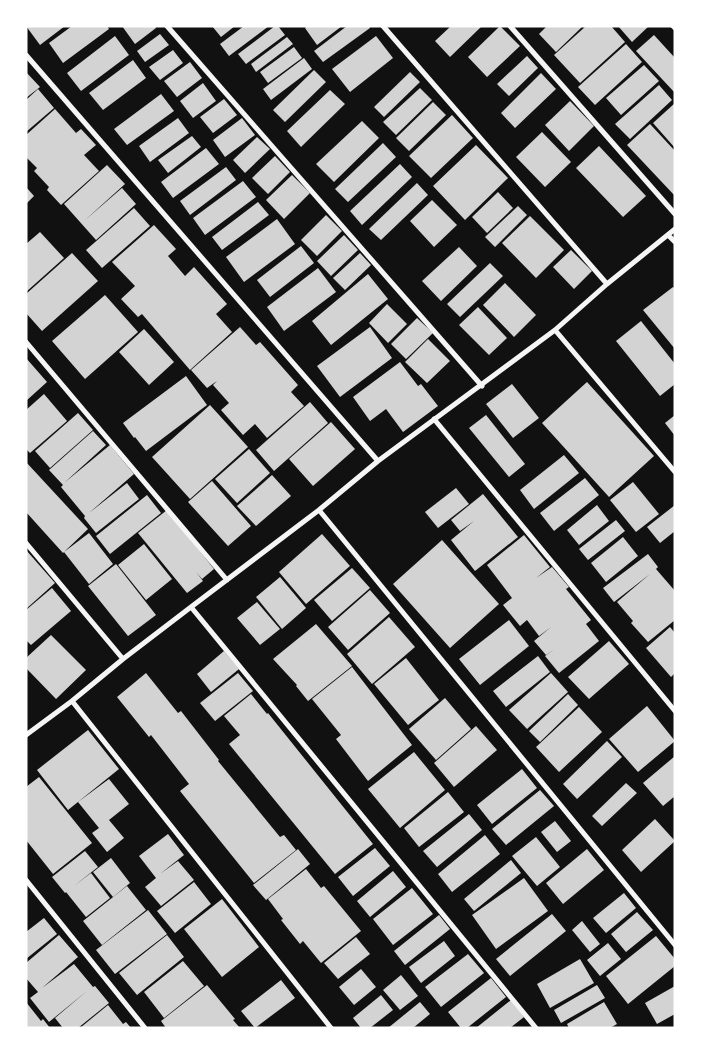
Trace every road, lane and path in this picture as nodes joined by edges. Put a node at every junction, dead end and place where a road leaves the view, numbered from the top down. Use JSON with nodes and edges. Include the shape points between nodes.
{"nodes":[{"id":1,"x":167,"y":26,"type":"edge"},
{"id":2,"x":383,"y":26,"type":"edge"},
{"id":3,"x":510,"y":26,"type":"edge"},
{"id":4,"x":26,"y":55,"type":"edge"},
{"id":5,"x":675,"y":214,"type":"edge"},
{"id":6,"x":675,"y":229,"type":"edge"},
{"id":7,"x":668,"y":235,"type":"junction"},
{"id":8,"x":675,"y":242,"type":"edge"},
{"id":9,"x":607,"y":284,"type":"junction"},
{"id":10,"x":555,"y":330,"type":"junction"},
{"id":11,"x":26,"y":342,"type":"edge"},
{"id":12,"x":482,"y":386,"type":"junction"},
{"id":13,"x":434,"y":419,"type":"junction"},
{"id":14,"x":378,"y":461,"type":"junction"},
{"id":15,"x":675,"y":472,"type":"edge"},
{"id":16,"x":319,"y":510,"type":"junction"},
{"id":17,"x":26,"y":543,"type":"edge"},
{"id":18,"x":227,"y":580,"type":"junction"},
{"id":19,"x":191,"y":607,"type":"junction"},
{"id":20,"x":123,"y":659,"type":"junction"},
{"id":21,"x":72,"y":702,"type":"junction"},
{"id":22,"x":675,"y":711,"type":"edge"},
{"id":23,"x":26,"y":735,"type":"edge"},
{"id":24,"x":26,"y":880,"type":"edge"},
{"id":25,"x":675,"y":945,"type":"edge"},
{"id":26,"x":145,"y":1028,"type":"edge"},
{"id":27,"x":331,"y":1028,"type":"edge"},
{"id":28,"x":536,"y":1028,"type":"edge"}],
"edges":[{"from":1,"to":12,"type":"street"},
{"from":2,"to":9,"type":"street"},
{"from":3,"to":5,"type":"street"},
{"from":4,"to":14,"type":"street"},
{"from":6,"to":7,"type":"street"},
{"from":7,"to":8,"type":"street"},
{"from":7,"to":9,"type":"street"},
{"from":9,"to":10,"type":"street"},
{"from":10,"to":12,"type":"street"},
{"from":10,"to":15,"type":"street"},
{"from":11,"to":18,"type":"street"},
{"from":12,"to":13,"type":"street"},
{"from":13,"to":14,"type":"street"},
{"from":13,"to":22,"type":"street"},
{"from":14,"to":16,"type":"street"},
{"from":16,"to":18,"type":"street"},
{"from":16,"to":25,"type":"street"},
{"from":17,"to":20,"type":"street"},
{"from":18,"to":19,"type":"street"},
{"from":19,"to":20,"type":"street"},
{"from":19,"to":28,"type":"street"},
{"from":20,"to":21,"type":"street"},
{"from":21,"to":23,"type":"street"},
{"from":21,"to":27,"type":"street"},
{"from":24,"to":26,"type":"street"}]}
